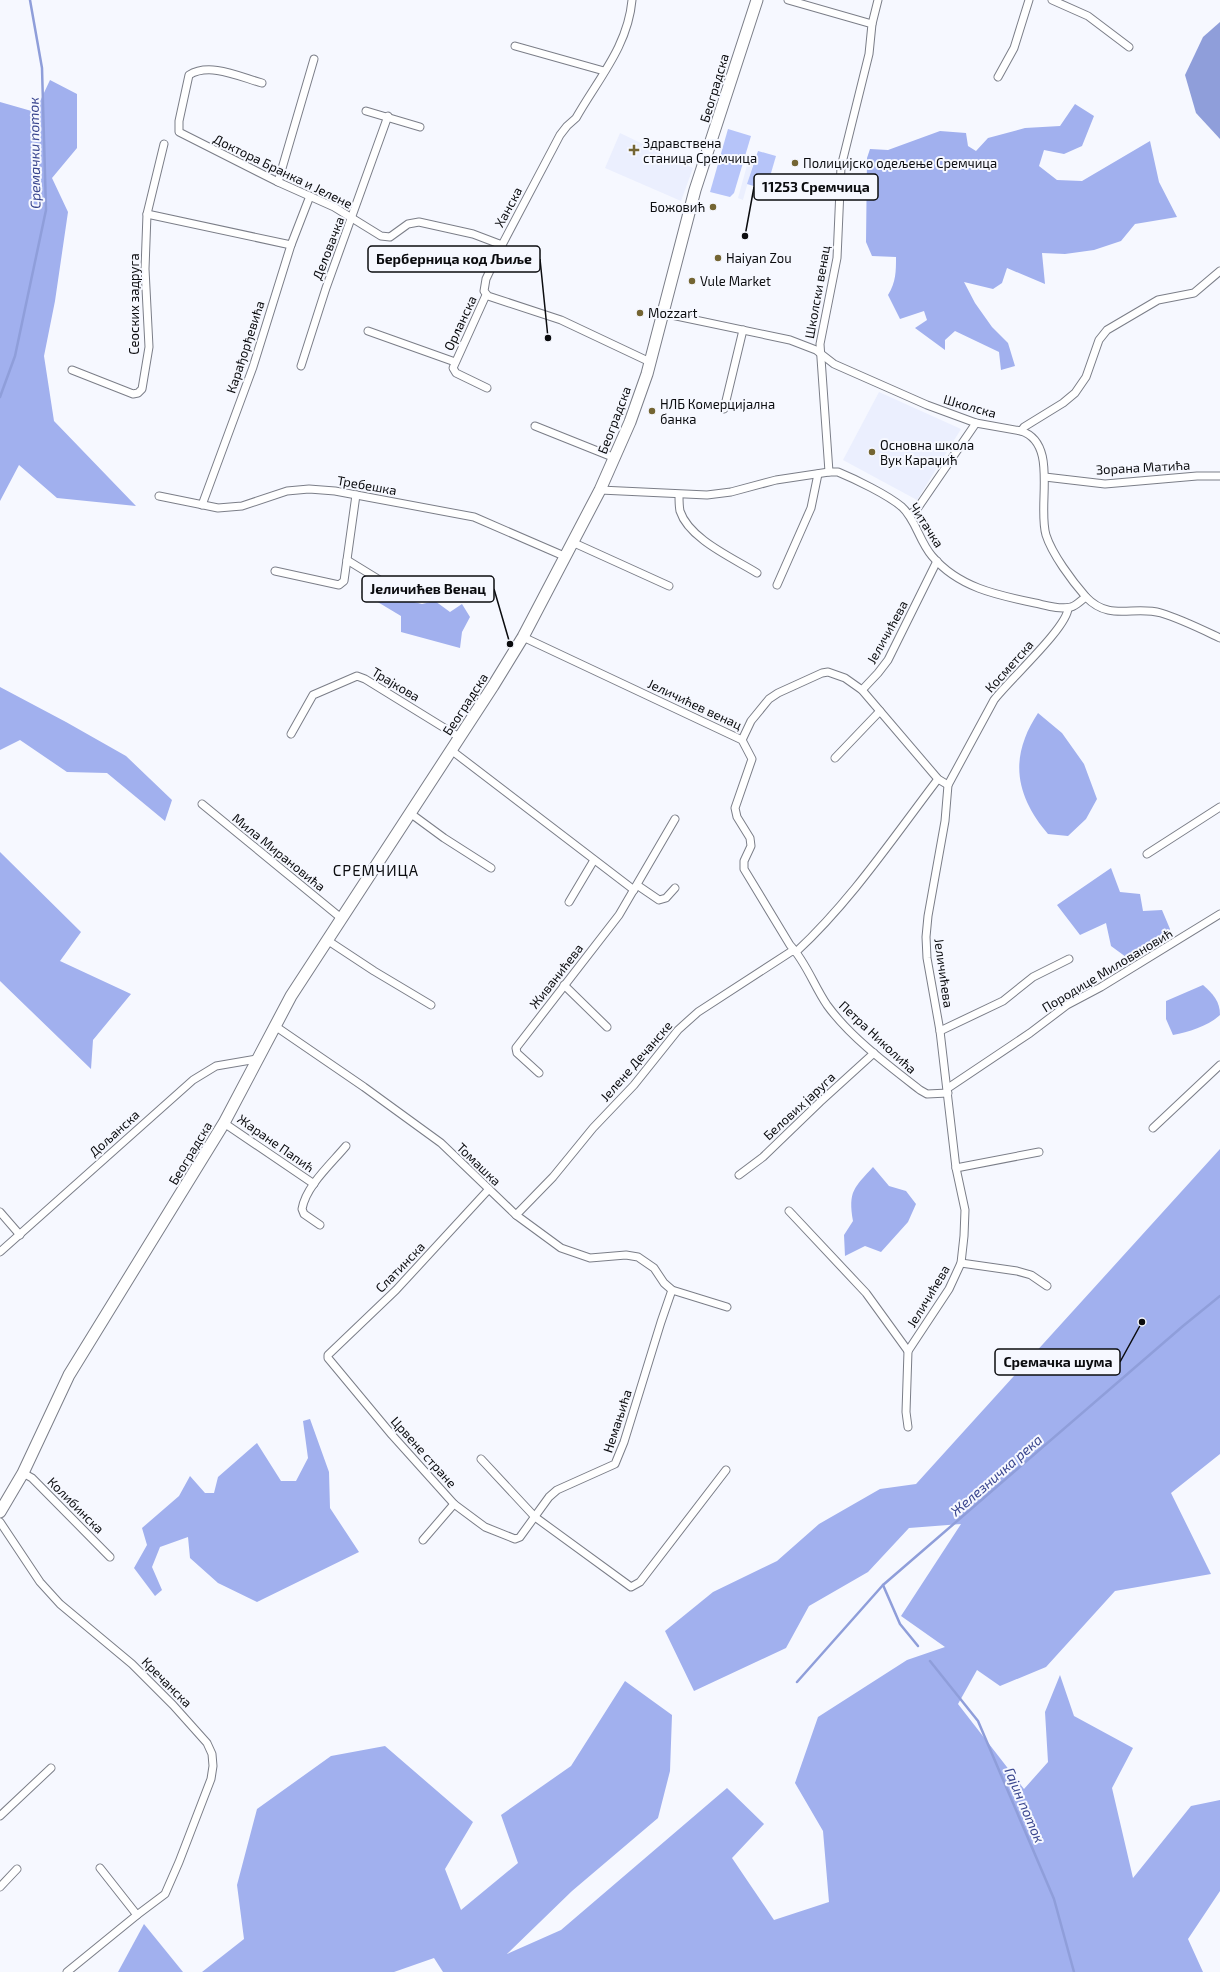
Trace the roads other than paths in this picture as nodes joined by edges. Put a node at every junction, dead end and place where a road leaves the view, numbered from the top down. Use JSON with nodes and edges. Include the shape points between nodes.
{"nodes":[{"id":1,"x":632,"y":0,"type":"edge"},
{"id":2,"x":757,"y":0,"type":"edge"},
{"id":3,"x":788,"y":0,"type":"edge"},
{"id":4,"x":878,"y":0,"type":"edge"},
{"id":5,"x":1029,"y":0,"type":"edge"},
{"id":6,"x":1052,"y":0,"type":"edge"},
{"id":7,"x":872,"y":24,"type":"junction"},
{"id":8,"x":515,"y":46,"type":"dead end"},
{"id":9,"x":1129,"y":47,"type":"dead end"},
{"id":10,"x":314,"y":59,"type":"dead end"},
{"id":11,"x":604,"y":71,"type":"junction"},
{"id":12,"x":998,"y":77,"type":"dead end"},
{"id":13,"x":262,"y":83,"type":"dead end"},
{"id":14,"x":366,"y":111,"type":"dead end"},
{"id":15,"x":388,"y":116,"type":"junction"},
{"id":16,"x":420,"y":127,"type":"dead end"},
{"id":17,"x":164,"y":144,"type":"dead end"},
{"id":18,"x":278,"y":182,"type":"junction"},
{"id":19,"x":310,"y":196,"type":"junction"},
{"id":20,"x":147,"y":214,"type":"junction"},
{"id":21,"x":352,"y":218,"type":"junction"},
{"id":22,"x":291,"y":245,"type":"junction"},
{"id":23,"x":502,"y":245,"type":"junction"},
{"id":24,"x":1220,"y":271,"type":"edge"},
{"id":25,"x":486,"y":295,"type":"junction"},
{"id":26,"x":662,"y":313,"type":"junction"},
{"id":27,"x":743,"y":330,"type":"junction"},
{"id":28,"x":368,"y":331,"type":"dead end"},
{"id":29,"x":820,"y":353,"type":"junction"},
{"id":30,"x":455,"y":362,"type":"junction"},
{"id":31,"x":650,"y":362,"type":"junction"},
{"id":32,"x":301,"y":366,"type":"dead end"},
{"id":33,"x":72,"y":370,"type":"dead end"},
{"id":34,"x":487,"y":388,"type":"dead end"},
{"id":35,"x":724,"y":409,"type":"dead end"},
{"id":36,"x":976,"y":423,"type":"junction"},
{"id":37,"x":535,"y":426,"type":"dead end"},
{"id":38,"x":1021,"y":431,"type":"junction"},
{"id":39,"x":615,"y":458,"type":"junction"},
{"id":40,"x":828,"y":472,"type":"junction"},
{"id":41,"x":818,"y":474,"type":"junction"},
{"id":42,"x":1220,"y":476,"type":"edge"},
{"id":43,"x":1045,"y":477,"type":"junction"},
{"id":44,"x":600,"y":490,"type":"junction"},
{"id":45,"x":356,"y":495,"type":"junction"},
{"id":46,"x":679,"y":495,"type":"junction"},
{"id":47,"x":159,"y":496,"type":"dead end"},
{"id":48,"x":202,"y":505,"type":"junction"},
{"id":49,"x":909,"y":515,"type":"junction"},
{"id":50,"x":572,"y":542,"type":"junction"},
{"id":51,"x":564,"y":556,"type":"junction"},
{"id":52,"x":347,"y":560,"type":"junction"},
{"id":53,"x":937,"y":561,"type":"junction"},
{"id":54,"x":275,"y":571,"type":"dead end"},
{"id":55,"x":757,"y":573,"type":"dead end"},
{"id":56,"x":777,"y":585,"type":"dead end"},
{"id":57,"x":669,"y":586,"type":"dead end"},
{"id":58,"x":404,"y":595,"type":"dead end"},
{"id":59,"x":1086,"y":597,"type":"junction"},
{"id":60,"x":1068,"y":608,"type":"junction"},
{"id":61,"x":523,"y":637,"type":"junction"},
{"id":62,"x":1220,"y":638,"type":"edge"},
{"id":63,"x":862,"y":690,"type":"junction"},
{"id":64,"x":880,"y":711,"type":"junction"},
{"id":65,"x":291,"y":734,"type":"dead end"},
{"id":66,"x":460,"y":737,"type":"junction"},
{"id":67,"x":742,"y":740,"type":"junction"},
{"id":68,"x":451,"y":750,"type":"junction"},
{"id":69,"x":835,"y":758,"type":"dead end"},
{"id":70,"x":938,"y":779,"type":"junction"},
{"id":71,"x":948,"y":785,"type":"junction"},
{"id":72,"x":202,"y":804,"type":"dead end"},
{"id":73,"x":1220,"y":807,"type":"edge"},
{"id":74,"x":410,"y":813,"type":"junction"},
{"id":75,"x":675,"y":819,"type":"dead end"},
{"id":76,"x":1147,"y":854,"type":"dead end"},
{"id":77,"x":594,"y":860,"type":"junction"},
{"id":78,"x":491,"y":868,"type":"dead end"},
{"id":79,"x":635,"y":888,"type":"junction"},
{"id":80,"x":675,"y":888,"type":"dead end"},
{"id":81,"x":569,"y":902,"type":"dead end"},
{"id":82,"x":1220,"y":914,"type":"edge"},
{"id":83,"x":341,"y":918,"type":"junction"},
{"id":84,"x":327,"y":940,"type":"junction"},
{"id":85,"x":796,"y":952,"type":"junction"},
{"id":86,"x":1069,"y":959,"type":"dead end"},
{"id":87,"x":564,"y":985,"type":"junction"},
{"id":88,"x":431,"y":1004,"type":"dead end"},
{"id":89,"x":275,"y":1026,"type":"junction"},
{"id":90,"x":607,"y":1027,"type":"dead end"},
{"id":91,"x":940,"y":1032,"type":"junction"},
{"id":92,"x":874,"y":1053,"type":"junction"},
{"id":93,"x":257,"y":1059,"type":"junction"},
{"id":94,"x":1220,"y":1065,"type":"edge"},
{"id":95,"x":540,"y":1073,"type":"dead end"},
{"id":96,"x":948,"y":1090,"type":"junction"},
{"id":97,"x":224,"y":1123,"type":"junction"},
{"id":98,"x":1153,"y":1128,"type":"dead end"},
{"id":99,"x":346,"y":1146,"type":"dead end"},
{"id":100,"x":1038,"y":1152,"type":"dead end"},
{"id":101,"x":956,"y":1168,"type":"junction"},
{"id":102,"x":739,"y":1175,"type":"dead end"},
{"id":103,"x":314,"y":1184,"type":"junction"},
{"id":104,"x":489,"y":1189,"type":"junction"},
{"id":105,"x":789,"y":1211,"type":"dead end"},
{"id":106,"x":0,"y":1212,"type":"edge"},
{"id":107,"x":516,"y":1215,"type":"junction"},
{"id":108,"x":320,"y":1225,"type":"dead end"},
{"id":109,"x":20,"y":1235,"type":"junction"},
{"id":110,"x":0,"y":1252,"type":"edge"},
{"id":111,"x":961,"y":1263,"type":"junction"},
{"id":112,"x":1047,"y":1286,"type":"dead end"},
{"id":113,"x":672,"y":1290,"type":"junction"},
{"id":114,"x":727,"y":1307,"type":"dead end"},
{"id":115,"x":908,"y":1350,"type":"junction"},
{"id":116,"x":328,"y":1358,"type":"joint"},
{"id":117,"x":908,"y":1427,"type":"dead end"},
{"id":118,"x":481,"y":1459,"type":"dead end"},
{"id":119,"x":726,"y":1470,"type":"dead end"},
{"id":120,"x":23,"y":1473,"type":"junction"},
{"id":121,"x":454,"y":1504,"type":"junction"},
{"id":122,"x":0,"y":1512,"type":"edge"},
{"id":123,"x":535,"y":1517,"type":"junction"},
{"id":124,"x":0,"y":1522,"type":"edge"},
{"id":125,"x":520,"y":1538,"type":"joint"},
{"id":126,"x":423,"y":1540,"type":"dead end"},
{"id":127,"x":110,"y":1557,"type":"dead end"},
{"id":128,"x":51,"y":1768,"type":"dead end"},
{"id":129,"x":0,"y":1816,"type":"edge"},
{"id":130,"x":100,"y":1868,"type":"dead end"},
{"id":131,"x":17,"y":1869,"type":"dead end"},
{"id":132,"x":0,"y":1887,"type":"edge"},
{"id":133,"x":137,"y":1915,"type":"junction"},
{"id":134,"x":67,"y":1972,"type":"edge"}],
"edges":[{"from":1,"to":11,"type":"street","name":"Ханска","via":[[626,32],[620,47]]},
{"from":2,"to":26,"type":"main road","name":"Београдска","via":[[696,190]]},
{"from":3,"to":7,"type":"street"},
{"from":4,"to":7,"type":"street","name":"Школски венац"},
{"from":5,"to":12,"type":"street","via":[[1014,48]]},
{"from":6,"to":9,"type":"street","via":[[1088,16]]},
{"from":7,"to":29,"type":"street","name":"Школски венац","via":[[869,54],[841,167],[837,258]]},
{"from":8,"to":11,"type":"street"},
{"from":10,"to":18,"type":"street"},
{"from":11,"to":23,"type":"street","name":"Ханска","via":[[576,118],[560,134]]},
{"from":13,"to":18,"type":"street","name":"Доктора Бранка и Јелене","via":[[215,70],[200,70],[188,74],[179,132]]},
{"from":14,"to":15,"type":"street"},
{"from":15,"to":16,"type":"street"},
{"from":15,"to":21,"type":"street","name":"Деловачка"},
{"from":17,"to":20,"type":"street","name":"Сеоских задруга"},
{"from":18,"to":19,"type":"street","name":"Доктора Бранка и Јелене"},
{"from":19,"to":21,"type":"street","name":"Доктора Бранка и Јелене"},
{"from":19,"to":22,"type":"street","name":"Карађорђевића"},
{"from":20,"to":22,"type":"street"},
{"from":20,"to":33,"type":"street","name":"Сеоских задруга","via":[[145,269],[149,347],[142,389],[132,394]]},
{"from":21,"to":23,"type":"street","name":"Доктора Бранка и Јелене","via":[[386,237],[413,222],[473,234]]},
{"from":21,"to":32,"type":"street","name":"Деловачка"},
{"from":22,"to":48,"type":"street","name":"Карађорђевића","via":[[253,367]]},
{"from":23,"to":25,"type":"street","name":"Ханска","via":[[484,286]]},
{"from":24,"to":38,"type":"street","via":[[1194,293],[1158,300],[1107,330],[1099,340],[1086,377],[1075,393],[1024,426]]},
{"from":25,"to":30,"type":"street","name":"Орланска"},
{"from":25,"to":31,"type":"street","via":[[561,320]]},
{"from":26,"to":27,"type":"street","name":"Школска"},
{"from":26,"to":31,"type":"main road","name":"Београдска"},
{"from":27,"to":29,"type":"street","name":"Школска","via":[[790,340],[812,347]]},
{"from":27,"to":35,"type":"street"},
{"from":28,"to":30,"type":"street"},
{"from":29,"to":36,"type":"street","name":"Школска","via":[[834,364],[927,405]]},
{"from":29,"to":40,"type":"street","name":"Школски венац"},
{"from":30,"to":34,"type":"street","name":"Орланска","via":[[455,372]]},
{"from":31,"to":39,"type":"main road","name":"Београдска"},
{"from":36,"to":38,"type":"street","name":"Школска"},
{"from":36,"to":49,"type":"street","via":[[917,508]]},
{"from":37,"to":39,"type":"street"},
{"from":38,"to":43,"type":"street","via":[[1030,434],[1038,443]]},
{"from":39,"to":44,"type":"main road","name":"Београдска"},
{"from":40,"to":41,"type":"street","name":"Читачка"},
{"from":40,"to":49,"type":"street","name":"Читачка","via":[[844,475],[893,500]]},
{"from":41,"to":46,"type":"street","name":"Читачка","via":[[776,480],[718,494]]},
{"from":41,"to":56,"type":"street","via":[[811,508]]},
{"from":42,"to":43,"type":"street","name":"Зорана Матића","via":[[1104,484]]},
{"from":43,"to":59,"type":"street","via":[[1043,517],[1046,534],[1051,547]]},
{"from":44,"to":46,"type":"street","name":"Читачка"},
{"from":44,"to":50,"type":"main road","name":"Београдска"},
{"from":45,"to":48,"type":"street","name":"Требешка","via":[[309,489],[287,492],[242,506],[218,508]]},
{"from":45,"to":51,"type":"street","name":"Требешка","via":[[474,517]]},
{"from":45,"to":52,"type":"street"},
{"from":46,"to":55,"type":"street","via":[[680,510],[691,529],[707,543]]},
{"from":47,"to":48,"type":"street","name":"Требешка"},
{"from":49,"to":53,"type":"street","name":"Читачка","via":[[928,551]]},
{"from":50,"to":51,"type":"main road","name":"Београдска"},
{"from":50,"to":57,"type":"street"},
{"from":51,"to":61,"type":"main road","name":"Београдска"},
{"from":52,"to":54,"type":"street","via":[[344,581],[339,585]]},
{"from":52,"to":58,"type":"street"},
{"from":53,"to":60,"type":"street","name":"Читачка","via":[[974,587],[1005,596]]},
{"from":53,"to":63,"type":"street","name":"Јеличићева","via":[[888,660]]},
{"from":59,"to":60,"type":"street"},
{"from":59,"to":62,"type":"street","via":[[1100,608],[1110,611],[1159,613]]},
{"from":60,"to":71,"type":"street","name":"Косметска","via":[[1067,616],[1050,638],[1002,688]]},
{"from":61,"to":66,"type":"main road","name":"Београдска"},
{"from":61,"to":67,"type":"street","name":"Јеличићев венац"},
{"from":63,"to":64,"type":"street"},
{"from":63,"to":67,"type":"street","via":[[837,674],[822,673],[769,699],[751,721]]},
{"from":64,"to":69,"type":"street"},
{"from":64,"to":70,"type":"street"},
{"from":65,"to":66,"type":"street","name":"Трајкова","via":[[313,695],[357,676]]},
{"from":66,"to":68,"type":"main road","name":"Београдска"},
{"from":67,"to":85,"type":"street","name":"Јеличићев венац","via":[[752,759],[735,808],[737,817],[750,838],[751,846],[744,861],[744,869]]},
{"from":68,"to":74,"type":"main road","name":"Београдска"},
{"from":68,"to":77,"type":"street"},
{"from":70,"to":71,"type":"street"},
{"from":70,"to":85,"type":"street","via":[[844,903]]},
{"from":71,"to":91,"type":"street","name":"Јеличићева","via":[[945,821],[926,937],[927,958]]},
{"from":72,"to":83,"type":"street","name":"Мила Мирановића"},
{"from":73,"to":76,"type":"street"},
{"from":74,"to":78,"type":"street"},
{"from":74,"to":83,"type":"main road","name":"Београдска"},
{"from":75,"to":79,"type":"street","name":"Живанићева"},
{"from":77,"to":79,"type":"street"},
{"from":77,"to":81,"type":"street"},
{"from":79,"to":80,"type":"street","via":[[658,900],[666,898]]},
{"from":79,"to":87,"type":"street","name":"Живанићева","via":[[619,914]]},
{"from":82,"to":96,"type":"street","name":"Породице Миловановић","via":[[1067,1005]]},
{"from":83,"to":84,"type":"main road","name":"Београдска"},
{"from":84,"to":88,"type":"street"},
{"from":84,"to":89,"type":"main road","name":"Београдска"},
{"from":85,"to":92,"type":"street","name":"Петра Николића","via":[[831,1009]]},
{"from":85,"to":107,"type":"street","name":"Јелене Дечанске","via":[[792,951],[730,990],[698,1012],[678,1030],[634,1085]]},
{"from":86,"to":91,"type":"street","via":[[1034,977],[1003,1001]]},
{"from":87,"to":90,"type":"street"},
{"from":87,"to":95,"type":"street","name":"Живанићева","via":[[516,1048],[517,1053]]},
{"from":89,"to":93,"type":"main road","name":"Београдска"},
{"from":89,"to":104,"type":"street","name":"Томашка","via":[[364,1086],[440,1143]]},
{"from":91,"to":96,"type":"street","name":"Јеличићева"},
{"from":92,"to":96,"type":"street","name":"Петра Николића","via":[[927,1094]]},
{"from":92,"to":102,"type":"street","name":"Белових јаруга","via":[[763,1157]]},
{"from":93,"to":97,"type":"main road","name":"Београдска"},
{"from":93,"to":109,"type":"street","name":"Дољанска","via":[[216,1066],[193,1080]]},
{"from":94,"to":98,"type":"street"},
{"from":96,"to":101,"type":"street","name":"Јеличићева"},
{"from":97,"to":103,"type":"street","name":"Жаране Папић"},
{"from":97,"to":120,"type":"main road","name":"Београдска","via":[[69,1375]]},
{"from":99,"to":103,"type":"street","name":"Жаране Папић"},
{"from":100,"to":101,"type":"street"},
{"from":101,"to":111,"type":"street","name":"Јеличићева","via":[[964,1210]]},
{"from":103,"to":108,"type":"street","name":"Жаране Папић","via":[[302,1209],[304,1214]]},
{"from":104,"to":107,"type":"street","name":"Томашка"},
{"from":104,"to":116,"type":"street","name":"Слатинска","via":[[396,1290],[338,1344]]},
{"from":105,"to":115,"type":"street","via":[[866,1293]]},
{"from":106,"to":109,"type":"street"},
{"from":107,"to":113,"type":"street","name":"Томашка","via":[[561,1248],[571,1252],[590,1258],[626,1255],[638,1257],[654,1268],[664,1284]]},
{"from":109,"to":110,"type":"street","name":"Дољанска"},
{"from":111,"to":112,"type":"street","via":[[1017,1271],[1031,1275]]},
{"from":111,"to":115,"type":"street","name":"Јеличићева","via":[[949,1289]]},
{"from":113,"to":114,"type":"street"},
{"from":113,"to":123,"type":"street","name":"Немањића","via":[[615,1464],[557,1490]]},
{"from":115,"to":117,"type":"street"},
{"from":116,"to":121,"type":"street","name":"Црвене стране"},
{"from":118,"to":123,"type":"street"},
{"from":119,"to":123,"type":"street","via":[[640,1582],[631,1587]]},
{"from":120,"to":122,"type":"main road","name":"Београдска"},
{"from":120,"to":127,"type":"street","name":"Колибинска","via":[[32,1478]]},
{"from":121,"to":125,"type":"street","name":"Црвене стране","via":[[485,1527],[515,1539]]},
{"from":121,"to":126,"type":"street"},
{"from":123,"to":125,"type":"street","name":"Немањића"},
{"from":124,"to":133,"type":"street","name":"Кречанска","via":[[40,1582],[60,1604],[147,1678],[207,1743],[212,1754],[211,1779],[165,1894]]},
{"from":128,"to":129,"type":"street"},
{"from":130,"to":133,"type":"street"},
{"from":131,"to":132,"type":"street"},
{"from":133,"to":134,"type":"street"}]}
